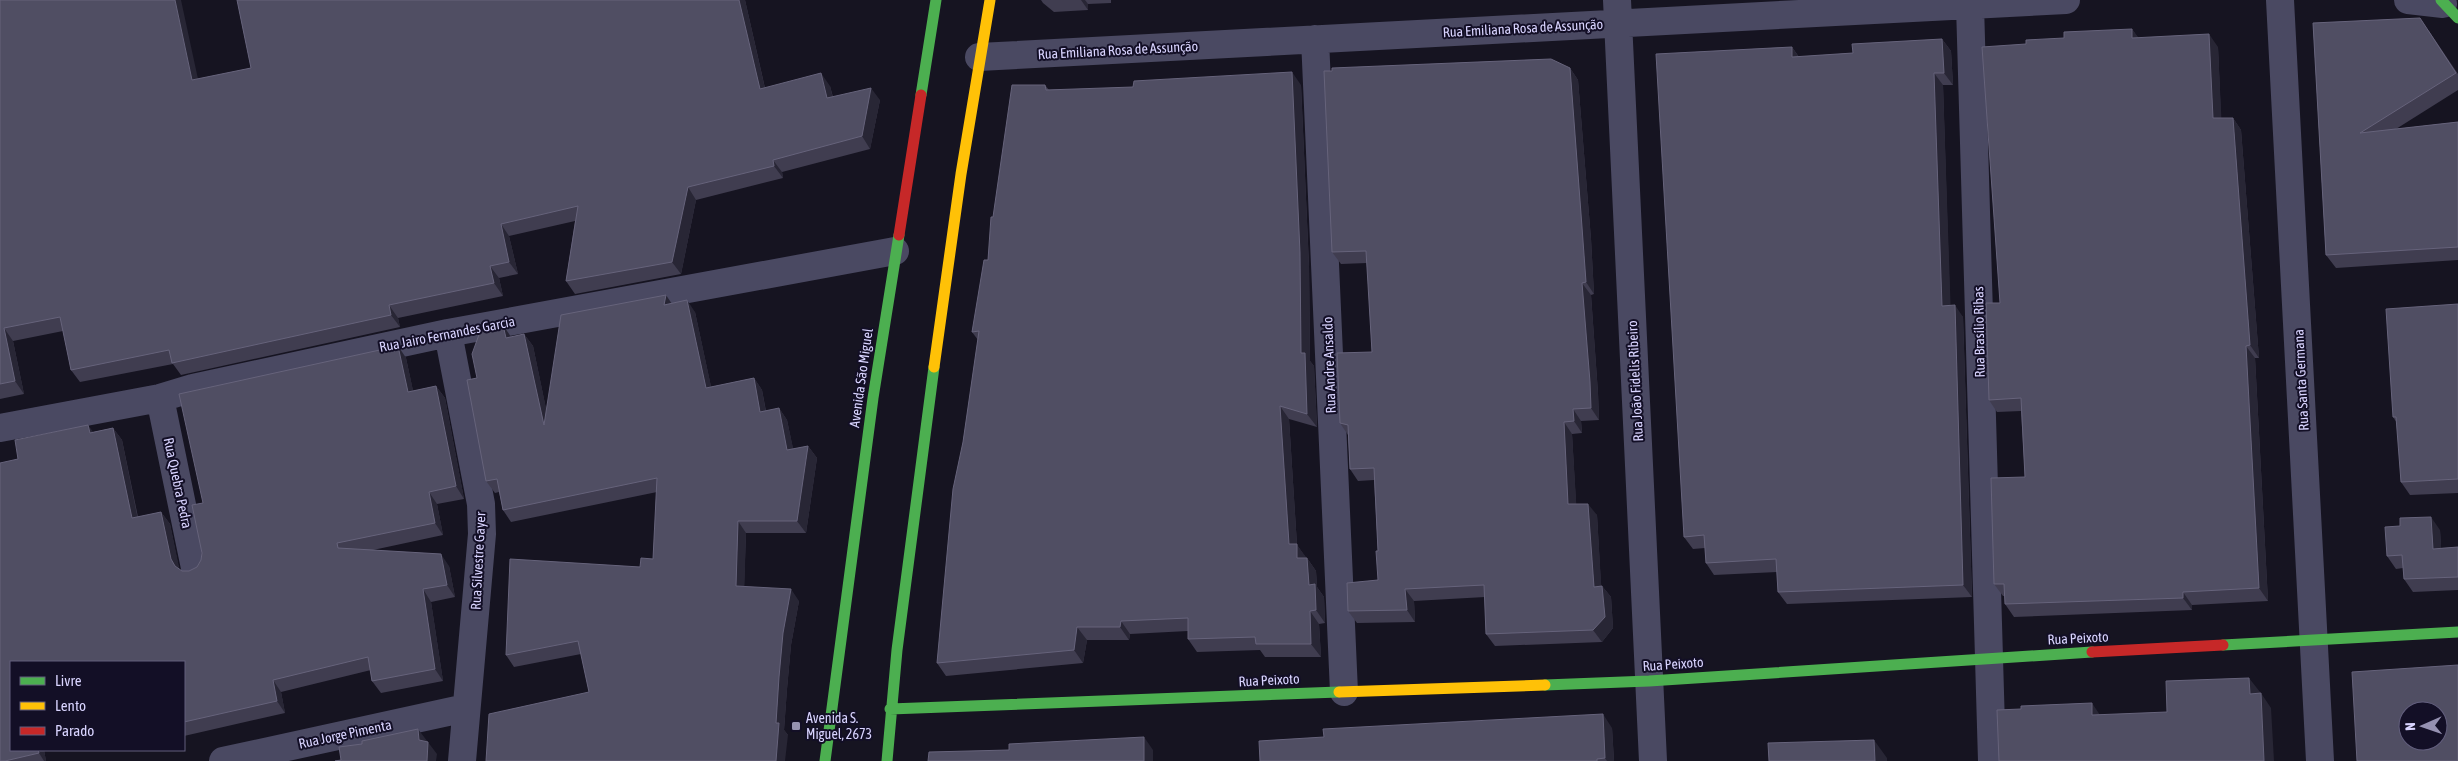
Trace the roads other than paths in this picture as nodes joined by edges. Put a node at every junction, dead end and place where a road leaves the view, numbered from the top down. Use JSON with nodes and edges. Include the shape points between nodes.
{"nodes":[{"id":1,"x":936,"y":0,"type":"edge"},
{"id":2,"x":990,"y":0,"type":"edge"},
{"id":3,"x":2066,"y":0,"type":"edge"},
{"id":4,"x":2280,"y":0,"type":"edge"},
{"id":5,"x":2408,"y":0,"type":"edge"},
{"id":6,"x":1970,"y":5,"type":"junction"},
{"id":7,"x":2447,"y":7,"type":"edge"},
{"id":8,"x":1617,"y":12,"type":"edge"},
{"id":9,"x":1315,"y":39,"type":"junction"},
{"id":10,"x":979,"y":57,"type":"junction"},
{"id":11,"x":895,"y":251,"type":"junction"},
{"id":12,"x":448,"y":333,"type":"junction"},
{"id":13,"x":160,"y":398,"type":"junction"},
{"id":14,"x":0,"y":428,"type":"edge"},
{"id":15,"x":195,"y":568,"type":"edge"},
{"id":16,"x":2458,"y":632,"type":"edge"},
{"id":17,"x":2315,"y":640,"type":"junction"},
{"id":18,"x":1988,"y":658,"type":"junction"},
{"id":19,"x":1649,"y":681,"type":"junction"},
{"id":20,"x":1344,"y":692,"type":"junction"},
{"id":21,"x":466,"y":708,"type":"junction"},
{"id":22,"x":890,"y":708,"type":"junction"},
{"id":23,"x":223,"y":761,"type":"edge"},
{"id":24,"x":462,"y":761,"type":"edge"},
{"id":25,"x":826,"y":761,"type":"edge"},
{"id":26,"x":887,"y":761,"type":"edge"},
{"id":27,"x":1653,"y":761,"type":"edge"},
{"id":28,"x":1992,"y":761,"type":"edge"},
{"id":29,"x":2320,"y":761,"type":"edge"}],
"edges":[{"from":1,"to":11,"type":"street","name":"Avenida São Miguel"},
{"from":2,"to":10,"type":"street"},
{"from":3,"to":6,"type":"street","name":"Rua Emiliana Rosa de Assunção"},
{"from":4,"to":17,"type":"street","name":"Rua Santa Germana"},
{"from":5,"to":7,"type":"street"},
{"from":6,"to":8,"type":"street","name":"Rua Emiliana Rosa de Assunção"},
{"from":6,"to":18,"type":"street","name":"Rua Brasílio Ribas"},
{"from":8,"to":9,"type":"street","name":"Rua Emiliana Rosa de Assunção"},
{"from":8,"to":19,"type":"street","name":"Rua João Fidelis Ribeiro"},
{"from":9,"to":10,"type":"street","name":"Rua Emiliana Rosa de Assunção"},
{"from":9,"to":20,"type":"street","name":"Rua Andre Ansaldo"},
{"from":10,"to":22,"type":"street"},
{"from":11,"to":12,"type":"street","name":"Rua Jairo Fernandes Garcia"},
{"from":11,"to":25,"type":"street","name":"Avenida São Miguel","via":[[870,417]]},
{"from":12,"to":13,"type":"street","name":"Rua Jairo Fernandes Garcia"},
{"from":12,"to":21,"type":"street","name":"Rua Silvestre Gayer","via":[[480,504],[482,534]]},
{"from":13,"to":14,"type":"street","name":"Rua Jairo Fernandes Garcia"},
{"from":13,"to":15,"type":"street","name":"Rua Quebra Pedra"},
{"from":16,"to":17,"type":"street","name":"Rua Peixoto"},
{"from":17,"to":18,"type":"street","name":"Rua Peixoto"},
{"from":17,"to":29,"type":"street","name":"Rua Santa Germana"},
{"from":18,"to":19,"type":"street","name":"Rua Peixoto"},
{"from":18,"to":28,"type":"street","name":"Rua Brasílio Ribas"},
{"from":19,"to":20,"type":"street","name":"Rua Peixoto"},
{"from":19,"to":27,"type":"street","name":"Rua João Fidelis Ribeiro"},
{"from":20,"to":22,"type":"street","name":"Rua Peixoto"},
{"from":21,"to":23,"type":"street","name":"Rua Jorge Pimenta"},
{"from":21,"to":24,"type":"street","name":"Rua Silvestre Gayer"},
{"from":22,"to":26,"type":"street"}]}
